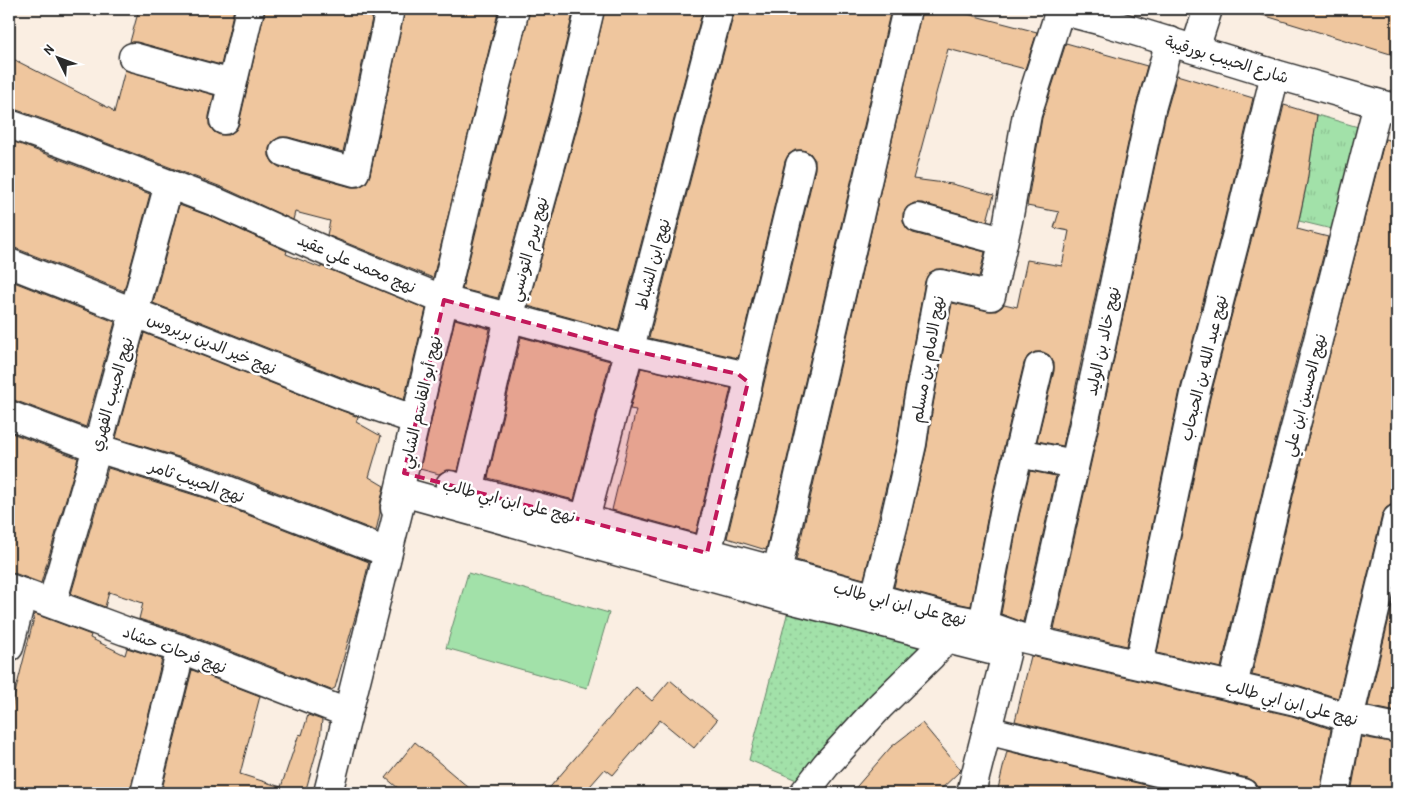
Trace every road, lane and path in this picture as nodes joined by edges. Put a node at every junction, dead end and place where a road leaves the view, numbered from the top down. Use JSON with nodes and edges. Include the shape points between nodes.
{"nodes":[{"id":1,"x":250,"y":9,"type":"edge"},
{"id":2,"x":390,"y":9,"type":"edge"},
{"id":3,"x":515,"y":9,"type":"edge"},
{"id":4,"x":590,"y":9,"type":"edge"},
{"id":5,"x":719,"y":9,"type":"edge"},
{"id":6,"x":907,"y":9,"type":"edge"},
{"id":7,"x":1058,"y":9,"type":"edge"},
{"id":8,"x":1208,"y":9,"type":"edge"},
{"id":9,"x":1104,"y":15,"type":"edge"},
{"id":10,"x":1182,"y":45,"type":"junction"},
{"id":11,"x":133,"y":57,"type":"dead end"},
{"id":12,"x":1275,"y":74,"type":"junction"},
{"id":13,"x":232,"y":84,"type":"junction"},
{"id":14,"x":1388,"y":107,"type":"edge"},
{"id":15,"x":224,"y":120,"type":"dead end"},
{"id":16,"x":9,"y":124,"type":"edge"},
{"id":17,"x":284,"y":152,"type":"dead end"},
{"id":18,"x":800,"y":165,"type":"dead end"},
{"id":19,"x":169,"y":184,"type":"junction"},
{"id":20,"x":918,"y":218,"type":"dead end"},
{"id":21,"x":1003,"y":241,"type":"junction"},
{"id":22,"x":9,"y":263,"type":"edge"},
{"id":23,"x":444,"y":300,"type":"junction"},
{"id":24,"x":134,"y":312,"type":"junction"},
{"id":25,"x":509,"y":318,"type":"junction"},
{"id":26,"x":630,"y":350,"type":"junction"},
{"id":27,"x":1039,"y":367,"type":"dead end"},
{"id":28,"x":748,"y":382,"type":"junction"},
{"id":29,"x":9,"y":415,"type":"edge"},
{"id":30,"x":416,"y":420,"type":"junction"},
{"id":31,"x":97,"y":448,"type":"junction"},
{"id":32,"x":1019,"y":453,"type":"junction"},
{"id":33,"x":1074,"y":464,"type":"junction"},
{"id":34,"x":404,"y":473,"type":"junction"},
{"id":35,"x":468,"y":491,"type":"junction"},
{"id":36,"x":1397,"y":518,"type":"edge"},
{"id":37,"x":585,"y":519,"type":"junction"},
{"id":38,"x":384,"y":551,"type":"junction"},
{"id":39,"x":707,"y":553,"type":"junction"},
{"id":40,"x":776,"y":571,"type":"junction"},
{"id":41,"x":16,"y":591,"type":"edge"},
{"id":42,"x":874,"y":597,"type":"junction"},
{"id":43,"x":52,"y":603,"type":"junction"},
{"id":44,"x":983,"y":624,"type":"junction"},
{"id":45,"x":943,"y":638,"type":"junction"},
{"id":46,"x":1028,"y":639,"type":"junction"},
{"id":47,"x":9,"y":648,"type":"edge"},
{"id":48,"x":181,"y":649,"type":"junction"},
{"id":49,"x":1139,"y":664,"type":"junction"},
{"id":50,"x":1233,"y":686,"type":"junction"},
{"id":51,"x":342,"y":711,"type":"junction"},
{"id":52,"x":1349,"y":718,"type":"junction"},
{"id":53,"x":1397,"y":728,"type":"edge"},
{"id":54,"x":998,"y":733,"type":"junction"},
{"id":55,"x":145,"y":793,"type":"edge"},
{"id":56,"x":320,"y":793,"type":"edge"},
{"id":57,"x":328,"y":793,"type":"edge"},
{"id":58,"x":804,"y":793,"type":"edge"},
{"id":59,"x":971,"y":793,"type":"edge"},
{"id":60,"x":982,"y":793,"type":"edge"},
{"id":61,"x":1243,"y":793,"type":"edge"},
{"id":62,"x":1335,"y":793,"type":"edge"}],
"edges":[{"from":1,"to":13,"type":"street"},
{"from":2,"to":17,"type":"street","via":[[355,172]]},
{"from":3,"to":23,"type":"street","name":"نهج أبو القاسم الشابي"},
{"from":4,"to":25,"type":"street","name":"نهج بيرم التونسي"},
{"from":5,"to":26,"type":"street","name":"نهج ابن الشباط"},
{"from":6,"to":40,"type":"street"},
{"from":7,"to":9,"type":"street","name":"شارع الحبيب بورقيبة"},
{"from":7,"to":21,"type":"street","name":"نهج الامام بن مسلم","via":[[1027,114]]},
{"from":8,"to":10,"type":"street","name":"نهج خالد بن الوليد"},
{"from":9,"to":10,"type":"street","name":"شارع الحبيب بورقيبة"},
{"from":10,"to":12,"type":"street","name":"شارع الحبيب بورقيبة"},
{"from":10,"to":33,"type":"street","name":"نهج خالد بن الوليد","via":[[1152,109]]},
{"from":11,"to":13,"type":"street"},
{"from":12,"to":14,"type":"street","name":"شارع الحبيب بورقيبة"},
{"from":12,"to":49,"type":"street","name":"نهج عبد الله بن الحبحاب","via":[[1195,394]]},
{"from":13,"to":15,"type":"street"},
{"from":14,"to":50,"type":"street","name":"نهج الحسين ابن علي","via":[[1279,488]]},
{"from":16,"to":19,"type":"street","name":"نهج محمد علي عقيد"},
{"from":18,"to":28,"type":"street"},
{"from":19,"to":23,"type":"street","name":"نهج محمد علي عقيد"},
{"from":19,"to":24,"type":"street","name":"نهج الحبيب الفهري"},
{"from":20,"to":21,"type":"street"},
{"from":21,"to":42,"type":"street","name":"نهج الامام بن مسلم","via":[[991,296],[940,284],[912,444]]},
{"from":22,"to":24,"type":"street","name":"نهج خير الدين بربروس"},
{"from":23,"to":25,"type":"street","name":"نهج محمد علي عقيد"},
{"from":23,"to":30,"type":"street","name":"نهج أبو القاسم الشابي"},
{"from":24,"to":30,"type":"street","name":"نهج خير الدين بربروس","via":[[346,396]]},
{"from":24,"to":31,"type":"street","name":"نهج الحبيب الفهري"},
{"from":25,"to":26,"type":"street","name":"نهج محمد علي عقيد"},
{"from":25,"to":35,"type":"street","name":"نهج بيرم التونسي"},
{"from":26,"to":28,"type":"street","name":"نهج محمد علي عقيد","via":[[716,368],[738,374]]},
{"from":26,"to":37,"type":"street","name":"نهج ابن الشباط"},
{"from":27,"to":32,"type":"street"},
{"from":28,"to":39,"type":"street"},
{"from":29,"to":31,"type":"street","name":"نهج الحبيب ثامر"},
{"from":30,"to":34,"type":"street","name":"نهج أبو القاسم الشابي"},
{"from":31,"to":38,"type":"street","name":"نهج الحبيب ثامر","via":[[209,484]]},
{"from":31,"to":43,"type":"street","name":"نهج الحبيب الفهري"},
{"from":32,"to":33,"type":"street"},
{"from":32,"to":44,"type":"street"},
{"from":33,"to":46,"type":"street","name":"نهج خالد بن الوليد"},
{"from":34,"to":35,"type":"street","name":"نهج على ابن ابي طالب"},
{"from":34,"to":38,"type":"street","name":"نهج أبو القاسم الشابي"},
{"from":35,"to":37,"type":"street","name":"نهج على ابن ابي طالب"},
{"from":36,"to":52,"type":"street"},
{"from":37,"to":39,"type":"street","name":"نهج على ابن ابي طالب"},
{"from":38,"to":51,"type":"street","name":"نهج أبو القاسم الشابي"},
{"from":39,"to":40,"type":"street","name":"نهج على ابن ابي طالب"},
{"from":40,"to":42,"type":"street","name":"نهج على ابن ابي طالب"},
{"from":41,"to":43,"type":"street","name":"نهج فرحات حشاد"},
{"from":41,"to":47,"type":"street"},
{"from":42,"to":44,"type":"street","name":"نهج على ابن ابي طالب"},
{"from":43,"to":48,"type":"street","name":"نهج فرحات حشاد"},
{"from":44,"to":46,"type":"street","name":"نهج على ابن ابي طالب"},
{"from":45,"to":57,"type":"street","via":[[403,492]]},
{"from":45,"to":58,"type":"street","via":[[931,656],[878,707]]},
{"from":45,"to":59,"type":"street","via":[[1006,654]]},
{"from":46,"to":49,"type":"street","name":"نهج على ابن ابي طالب"},
{"from":46,"to":54,"type":"street","name":"نهج خالد بن الوليد"},
{"from":48,"to":51,"type":"street","name":"نهج فرحات حشاد"},
{"from":48,"to":55,"type":"street"},
{"from":49,"to":50,"type":"street","name":"نهج على ابن ابي طالب"},
{"from":50,"to":52,"type":"street","name":"نهج على ابن ابي طالب"},
{"from":51,"to":56,"type":"street","name":"نهج أبو القاسم الشابي"},
{"from":52,"to":53,"type":"street","name":"نهج على ابن ابي طالب"},
{"from":52,"to":62,"type":"street"},
{"from":54,"to":60,"type":"street","name":"نهج خالد بن الوليد"},
{"from":54,"to":61,"type":"street"}]}
